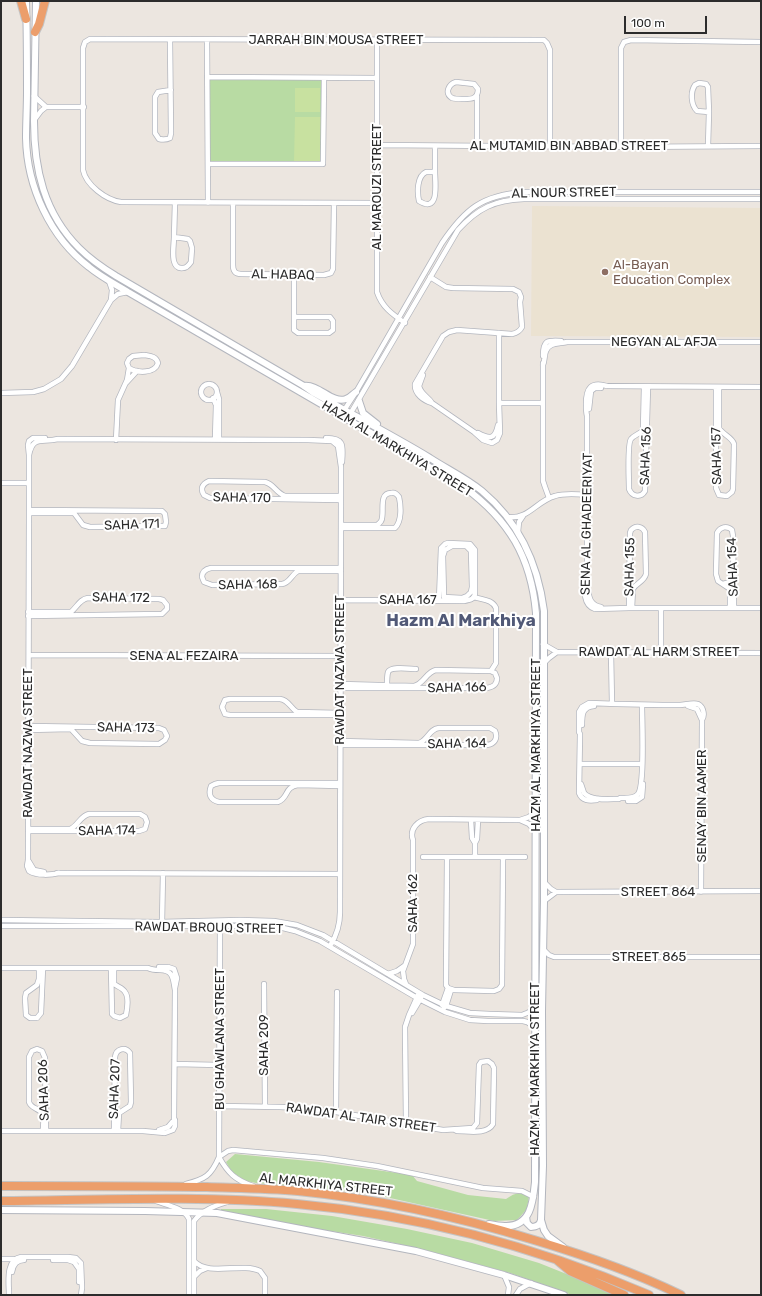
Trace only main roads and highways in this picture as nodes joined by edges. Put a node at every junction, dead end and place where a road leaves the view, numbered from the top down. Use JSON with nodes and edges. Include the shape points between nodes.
{"nodes":[{"id":1,"x":21,"y":1,"type":"edge"},
{"id":2,"x":45,"y":1,"type":"edge"},
{"id":3,"x":26,"y":19,"type":"road end"},
{"id":4,"x":35,"y":32,"type":"road end"},
{"id":5,"x":1,"y":1186,"type":"edge"},
{"id":6,"x":1,"y":1201,"type":"edge"},
{"id":7,"x":556,"y":1259,"type":"junction"},
{"id":8,"x":624,"y":1295,"type":"edge"},
{"id":9,"x":649,"y":1295,"type":"edge"},
{"id":10,"x":681,"y":1295,"type":"edge"}],
"edges":[{"from":1,"to":3,"type":"highway"},
{"from":2,"to":4,"type":"highway"},
{"from":5,"to":10,"type":"highway","name":"AL MARKHIYA STREET","via":[[179,1186],[297,1191],[352,1197],[456,1218],[566,1250],[600,1261]]},
{"from":6,"to":7,"type":"highway","name":"AL MARKHIYA STREET","via":[[236,1200],[296,1204],[401,1218],[454,1229]]},
{"from":7,"to":8,"type":"highway","via":[[570,1271]]},
{"from":7,"to":9,"type":"highway","name":"AL MARKHIYA STREET"}]}
